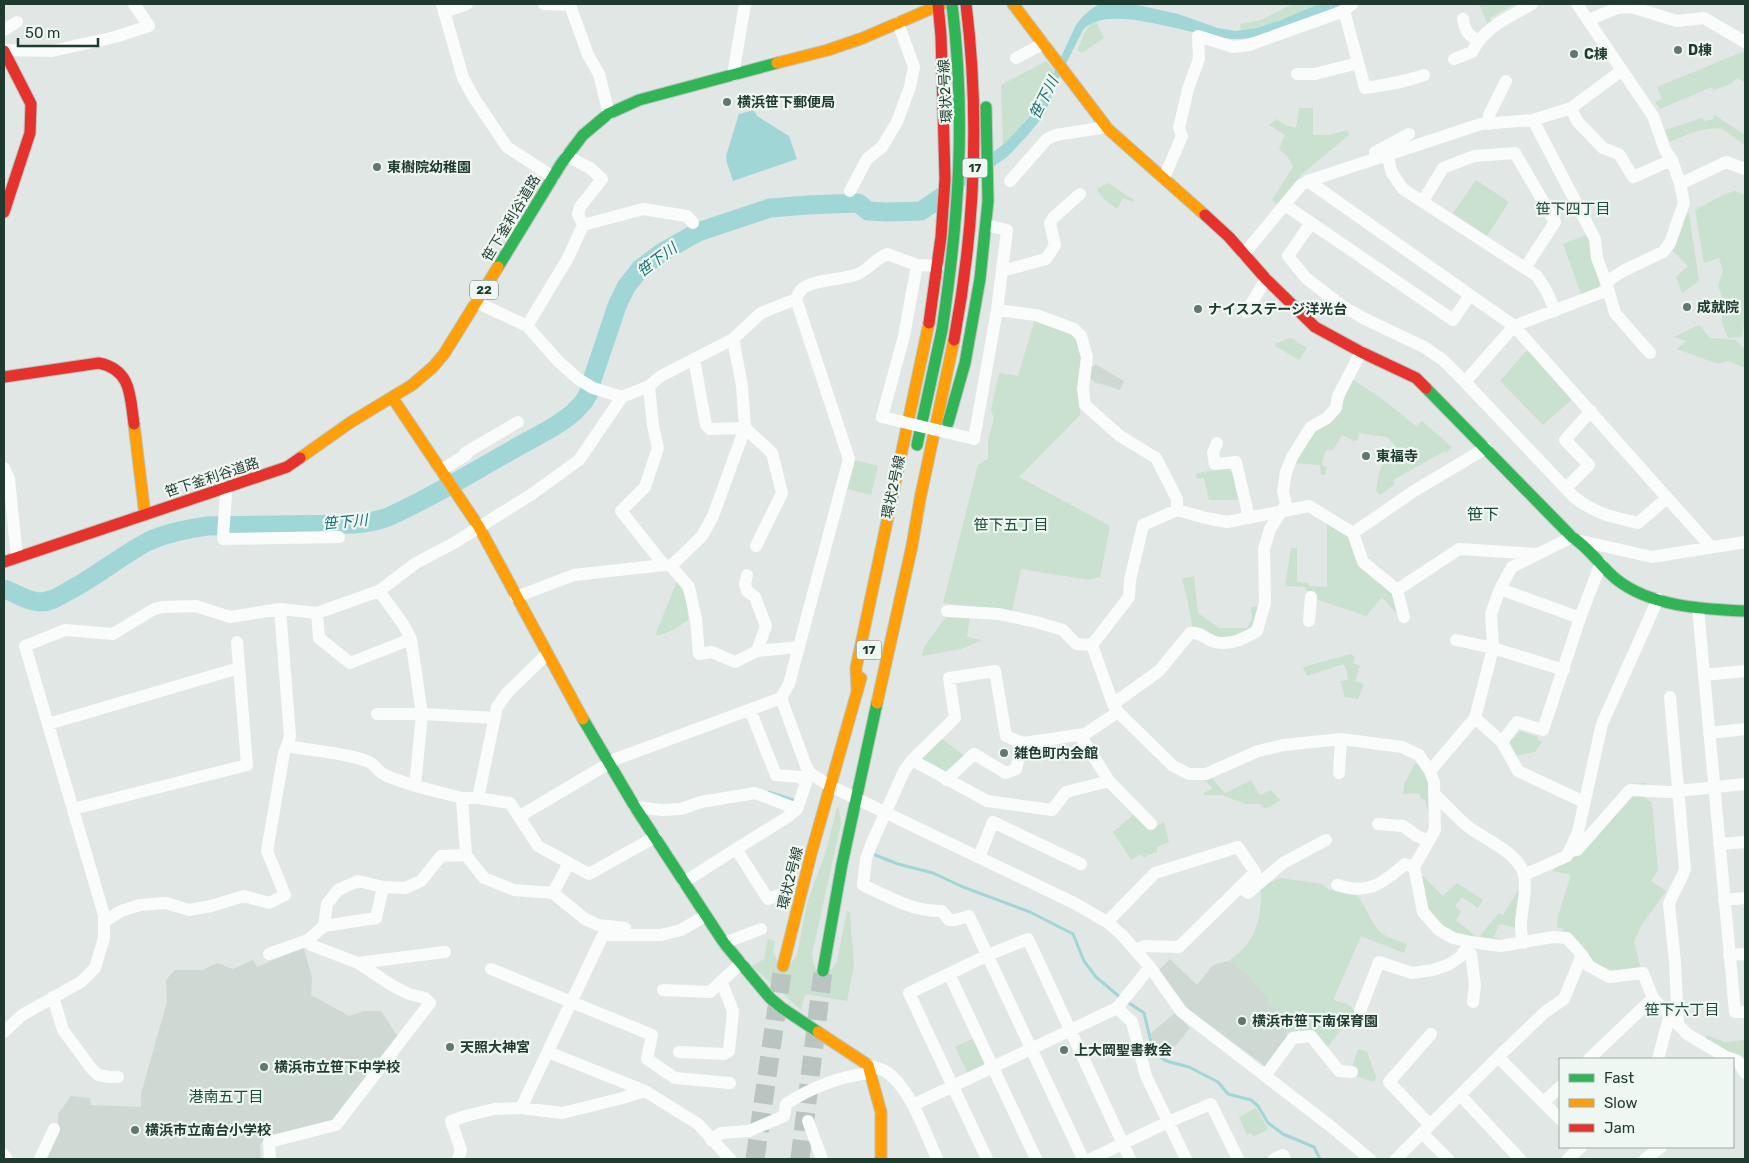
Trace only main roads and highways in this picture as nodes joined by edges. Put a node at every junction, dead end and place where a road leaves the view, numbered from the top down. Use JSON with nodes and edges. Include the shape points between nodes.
{"nodes":[{"id":1,"x":939,"y":4,"type":"edge"},
{"id":2,"x":952,"y":4,"type":"edge"},
{"id":3,"x":965,"y":4,"type":"edge"},
{"id":4,"x":975,"y":4,"type":"edge"},
{"id":5,"x":1013,"y":4,"type":"edge"},
{"id":6,"x":4,"y":51,"type":"edge"},
{"id":7,"x":983,"y":57,"type":"dead end"},
{"id":8,"x":986,"y":93,"type":"dead end"},
{"id":9,"x":943,"y":106,"type":"junction"},
{"id":10,"x":4,"y":212,"type":"edge"},
{"id":11,"x":4,"y":377,"type":"edge"},
{"id":12,"x":392,"y":397,"type":"junction"},
{"id":13,"x":914,"y":458,"type":"dead end"},
{"id":14,"x":145,"y":515,"type":"junction"},
{"id":15,"x":912,"y":544,"type":"junction"},
{"id":16,"x":4,"y":562,"type":"edge"},
{"id":17,"x":885,"y":586,"type":"dead end"},
{"id":18,"x":1745,"y":611,"type":"edge"},
{"id":19,"x":857,"y":689,"type":"junction"},
{"id":20,"x":782,"y":966,"type":"tunnel mouth"},
{"id":21,"x":823,"y":971,"type":"tunnel mouth"},
{"id":22,"x":881,"y":1159,"type":"edge"}],
"edges":[{"from":1,"to":9,"type":"main road","number":"17"},
{"from":1,"to":12,"type":"main road","name":"笹下釜利谷道路","number":"22","via":[[828,50],[638,100],[593,125],[553,177],[444,354],[412,385]]},
{"from":2,"to":13,"type":"main road","name":"環状2号線","number":"17","bridge":true,"via":[[960,74],[961,171],[942,330]]},
{"from":3,"to":9,"type":"main road","via":[[953,35],[949,85]]},
{"from":3,"to":15,"type":"main road","name":"環状2号線","number":"17","via":[[974,86],[975,166],[969,236],[956,331]]},
{"from":4,"to":7,"type":"main road"},
{"from":5,"to":18,"type":"main road","via":[[1106,127],[1229,237],[1266,279],[1316,327],[1416,378],[1617,580],[1633,591],[1658,599],[1698,608]]},
{"from":6,"to":10,"type":"main road","via":[[31,104],[30,133]]},
{"from":8,"to":15,"type":"main road","name":"環状2号線","number":"17","via":[[988,201],[980,279],[965,363],[928,501]]},
{"from":9,"to":19,"type":"main road","number":"17","via":[[945,179],[938,266],[920,368],[856,668]]},
{"from":11,"to":14,"type":"main road","via":[[99,363],[109,364],[124,376],[130,392]]},
{"from":12,"to":14,"type":"main road","name":"笹下釜利谷道路","number":"22","via":[[287,467]]},
{"from":12,"to":22,"type":"main road","via":[[479,527],[608,762],[724,943],[770,998],[869,1069],[880,1112]]},
{"from":14,"to":16,"type":"main road","name":"笹下釜利谷道路","number":"22"},
{"from":15,"to":21,"type":"main road","name":"環状2号線","number":"17","via":[[855,799]]},
{"from":17,"to":19,"type":"main road","name":"環状2号線","number":"17"},
{"from":19,"to":20,"type":"main road","name":"環状2号線","number":"17"}]}
